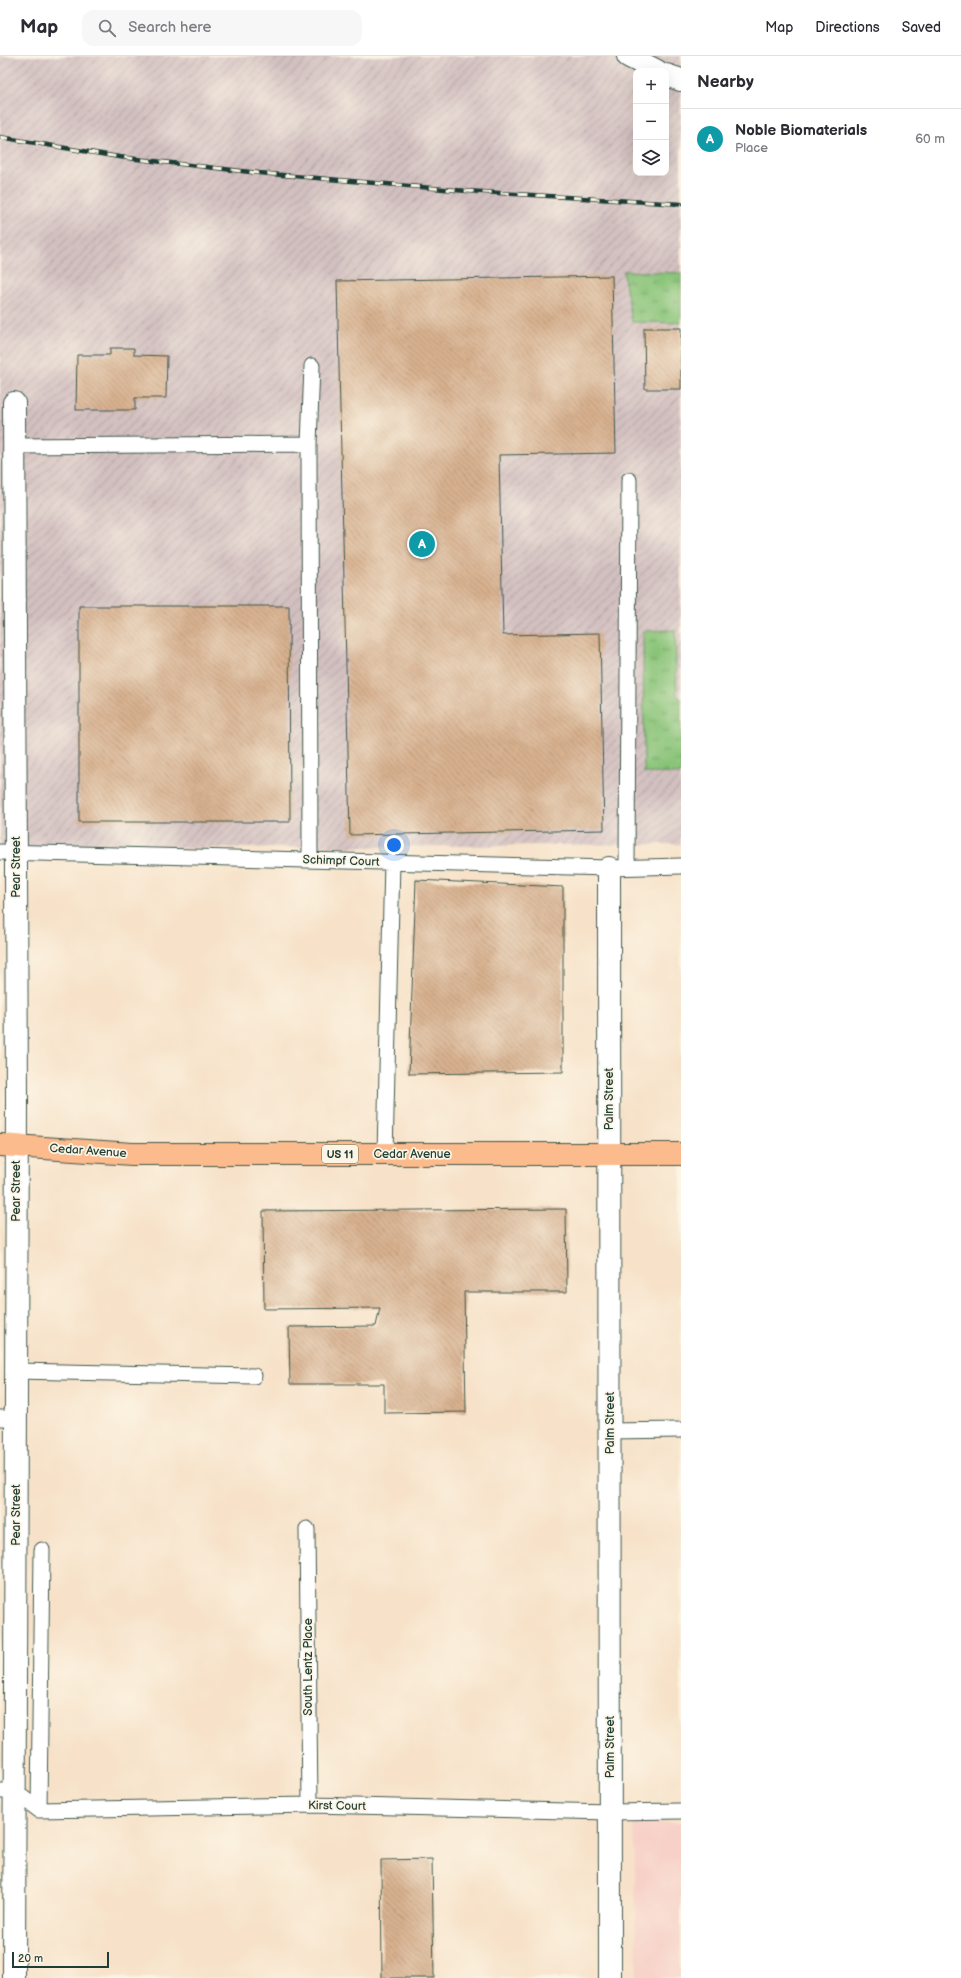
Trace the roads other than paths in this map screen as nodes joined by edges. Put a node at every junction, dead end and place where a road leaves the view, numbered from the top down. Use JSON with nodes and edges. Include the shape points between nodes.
{"nodes":[{"id":1,"x":628,"y":56,"type":"edge"},
{"id":2,"x":650,"y":68,"type":"edge"},
{"id":3,"x":669,"y":76,"type":"edge"},
{"id":4,"x":681,"y":80,"type":"edge"},
{"id":5,"x":312,"y":366,"type":"dead end"},
{"id":6,"x":14,"y":404,"type":"dead end"},
{"id":7,"x":309,"y":444,"type":"junction"},
{"id":8,"x":14,"y":446,"type":"junction"},
{"id":9,"x":629,"y":480,"type":"dead end"},
{"id":10,"x":8,"y":852,"type":"edge"},
{"id":11,"x":310,"y":860,"type":"junction"},
{"id":12,"x":392,"y":862,"type":"junction"},
{"id":13,"x":681,"y":866,"type":"edge"},
{"id":14,"x":618,"y":868,"type":"junction"},
{"id":15,"x":8,"y":1145,"type":"edge"},
{"id":16,"x":385,"y":1154,"type":"junction"},
{"id":17,"x":610,"y":1154,"type":"junction"},
{"id":18,"x":681,"y":1154,"type":"edge"},
{"id":19,"x":16,"y":1372,"type":"junction"},
{"id":20,"x":254,"y":1376,"type":"dead end"},
{"id":21,"x":8,"y":1418,"type":"edge"},
{"id":22,"x":681,"y":1430,"type":"edge"},
{"id":23,"x":610,"y":1431,"type":"junction"},
{"id":24,"x":307,"y":1529,"type":"dead end"},
{"id":25,"x":42,"y":1550,"type":"dead end"},
{"id":26,"x":7,"y":1791,"type":"edge"},
{"id":27,"x":310,"y":1805,"type":"junction"},
{"id":28,"x":39,"y":1810,"type":"junction"},
{"id":29,"x":681,"y":1811,"type":"edge"},
{"id":30,"x":610,"y":1812,"type":"junction"},
{"id":31,"x":14,"y":1978,"type":"edge"},
{"id":32,"x":610,"y":1978,"type":"edge"}],
"edges":[{"from":1,"to":2,"type":"street"},
{"from":3,"to":4,"type":"street"},
{"from":5,"to":7,"type":"lane"},
{"from":6,"to":8,"type":"street","name":"Pear Street"},
{"from":7,"to":8,"type":"lane"},
{"from":7,"to":11,"type":"lane"},
{"from":8,"to":10,"type":"street","name":"Pear Street"},
{"from":9,"to":14,"type":"lane"},
{"from":10,"to":11,"type":"lane","name":"Schimpf Court"},
{"from":10,"to":15,"type":"street","name":"Pear Street"},
{"from":11,"to":12,"type":"lane","name":"Schimpf Court"},
{"from":12,"to":14,"type":"lane","name":"Schimpf Court"},
{"from":12,"to":16,"type":"lane"},
{"from":13,"to":14,"type":"lane","name":"Schimpf Court"},
{"from":14,"to":17,"type":"street","name":"Palm Street"},
{"from":15,"to":16,"type":"main road","name":"Cedar Avenue","number":"US 11","via":[[132,1154]]},
{"from":15,"to":19,"type":"street","name":"Pear Street"},
{"from":16,"to":17,"type":"main road","name":"Cedar Avenue","number":"US 11"},
{"from":17,"to":18,"type":"main road","name":"Cedar Avenue","number":"US 11"},
{"from":17,"to":23,"type":"street","name":"Palm Street"},
{"from":19,"to":20,"type":"lane"},
{"from":19,"to":21,"type":"street","name":"Pear Street"},
{"from":21,"to":26,"type":"street","name":"Pear Street"},
{"from":22,"to":23,"type":"lane"},
{"from":23,"to":30,"type":"street","name":"Palm Street"},
{"from":24,"to":27,"type":"lane","name":"South Lentz Place"},
{"from":25,"to":28,"type":"lane"},
{"from":26,"to":28,"type":"lane"},
{"from":26,"to":31,"type":"street","name":"Pear Street"},
{"from":27,"to":28,"type":"lane","name":"Kirst Court"},
{"from":27,"to":30,"type":"lane","name":"Kirst Court"},
{"from":29,"to":30,"type":"lane","name":"Kirst Court"},
{"from":30,"to":32,"type":"street","name":"Palm Street"}]}
